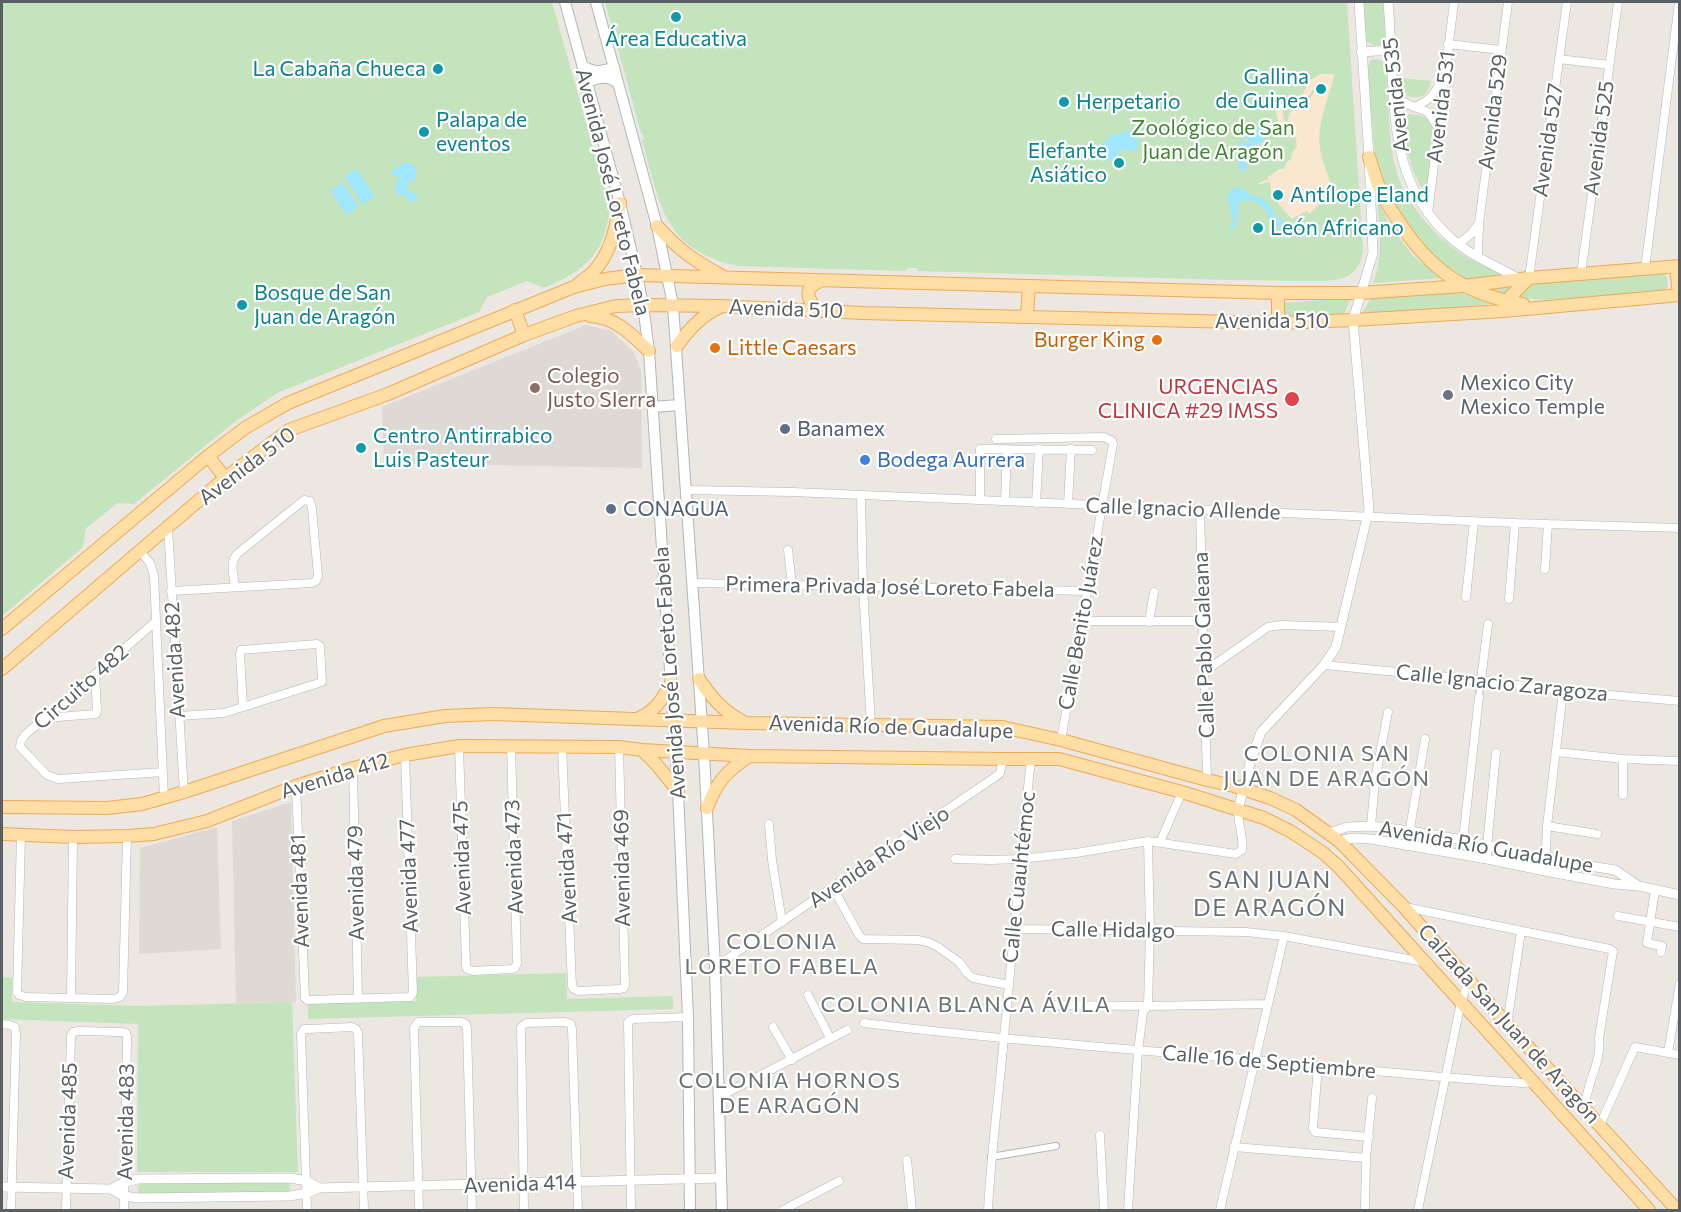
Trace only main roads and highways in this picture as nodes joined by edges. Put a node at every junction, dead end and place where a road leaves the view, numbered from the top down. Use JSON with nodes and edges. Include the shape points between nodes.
{"nodes":[{"id":1,"x":565,"y":2,"type":"edge"},
{"id":2,"x":596,"y":2,"type":"edge"},
{"id":3,"x":582,"y":65,"type":"junction"},
{"id":4,"x":614,"y":67,"type":"junction"},
{"id":5,"x":587,"y":82,"type":"junction"},
{"id":6,"x":618,"y":84,"type":"junction"},
{"id":7,"x":1369,"y":157,"type":"road end"},
{"id":8,"x":620,"y":203,"type":"junction"},
{"id":9,"x":657,"y":226,"type":"junction"},
{"id":10,"x":1678,"y":267,"type":"edge"},
{"id":11,"x":637,"y":274,"type":"junction"},
{"id":12,"x":668,"y":276,"type":"junction"},
{"id":13,"x":725,"y":278,"type":"junction"},
{"id":14,"x":1524,"y":278,"type":"junction"},
{"id":15,"x":820,"y":281,"type":"junction"},
{"id":16,"x":1029,"y":286,"type":"junction"},
{"id":17,"x":1463,"y":286,"type":"junction"},
{"id":18,"x":574,"y":287,"type":"junction"},
{"id":19,"x":1278,"y":293,"type":"junction"},
{"id":20,"x":1679,"y":295,"type":"edge"},
{"id":21,"x":643,"y":305,"type":"junction"},
{"id":22,"x":673,"y":305,"type":"junction"},
{"id":23,"x":720,"y":306,"type":"junction"},
{"id":24,"x":1505,"y":306,"type":"junction"},
{"id":25,"x":515,"y":310,"type":"junction"},
{"id":26,"x":817,"y":310,"type":"junction"},
{"id":27,"x":576,"y":316,"type":"junction"},
{"id":28,"x":1027,"y":316,"type":"junction"},
{"id":29,"x":1278,"y":323,"type":"junction"},
{"id":30,"x":524,"y":334,"type":"junction"},
{"id":31,"x":677,"y":346,"type":"junction"},
{"id":32,"x":649,"y":351,"type":"junction"},
{"id":33,"x":680,"y":405,"type":"junction"},
{"id":34,"x":652,"y":407,"type":"junction"},
{"id":35,"x":208,"y":456,"type":"junction"},
{"id":36,"x":225,"y":478,"type":"junction"},
{"id":37,"x":2,"y":629,"type":"edge"},
{"id":38,"x":2,"y":669,"type":"edge"},
{"id":39,"x":699,"y":679,"type":"junction"},
{"id":40,"x":671,"y":683,"type":"junction"},
{"id":41,"x":637,"y":719,"type":"junction"},
{"id":42,"x":673,"y":721,"type":"junction"},
{"id":43,"x":702,"y":721,"type":"junction"},
{"id":44,"x":746,"y":723,"type":"junction"},
{"id":45,"x":642,"y":750,"type":"junction"},
{"id":46,"x":675,"y":752,"type":"junction"},
{"id":47,"x":704,"y":754,"type":"junction"},
{"id":48,"x":749,"y":756,"type":"junction"},
{"id":49,"x":678,"y":791,"type":"junction"},
{"id":50,"x":2,"y":807,"type":"edge"},
{"id":51,"x":707,"y":808,"type":"junction"},
{"id":52,"x":2,"y":834,"type":"edge"},
{"id":53,"x":1334,"y":837,"type":"joint"},
{"id":54,"x":1338,"y":866,"type":"joint"},
{"id":55,"x":690,"y":1210,"type":"edge"},
{"id":56,"x":722,"y":1210,"type":"edge"},
{"id":57,"x":1649,"y":1210,"type":"edge"},
{"id":58,"x":1677,"y":1210,"type":"edge"}],
"edges":[{"from":1,"to":3,"type":"main road","name":"Avenida José Loreto Fabela"},
{"from":2,"to":4,"type":"main road","name":"Avenida José Loreto Fabela"},
{"from":3,"to":4,"type":"main road","via":[[593,71]]},
{"from":3,"to":5,"type":"main road","name":"Avenida José Loreto Fabela"},
{"from":4,"to":6,"type":"main road","name":"Avenida José Loreto Fabela"},
{"from":5,"to":6,"type":"main road","via":[[607,77]]},
{"from":5,"to":8,"type":"main road","name":"Avenida José Loreto Fabela"},
{"from":6,"to":9,"type":"main road","name":"Avenida José Loreto Fabela"},
{"from":7,"to":17,"type":"main road","via":[[1381,192],[1412,242],[1431,263]]},
{"from":8,"to":11,"type":"main road","name":"Avenida José Loreto Fabela"},
{"from":8,"to":18,"type":"main road","via":[[607,252],[593,272]]},
{"from":9,"to":12,"type":"main road","name":"Avenida José Loreto Fabela"},
{"from":9,"to":13,"type":"main road","via":[[687,255]]},
{"from":10,"to":14,"type":"main road","name":"Avenida 510"},
{"from":10,"to":20,"type":"main road"},
{"from":11,"to":12,"type":"main road","name":"Avenida 510"},
{"from":11,"to":18,"type":"main road","name":"Avenida 510"},
{"from":11,"to":21,"type":"main road","name":"Avenida José Loreto Fabela"},
{"from":12,"to":13,"type":"main road","name":"Avenida 510"},
{"from":12,"to":22,"type":"main road","name":"Avenida José Loreto Fabela"},
{"from":13,"to":15,"type":"main road","name":"Avenida 510"},
{"from":14,"to":17,"type":"main road","name":"Avenida 510"},
{"from":14,"to":24,"type":"main road"},
{"from":15,"to":16,"type":"main road","name":"Avenida 510"},
{"from":15,"to":26,"type":"main road","via":[[807,294]]},
{"from":16,"to":19,"type":"main road","name":"Avenida 510"},
{"from":16,"to":28,"type":"main road"},
{"from":17,"to":19,"type":"main road","name":"Avenida 510","via":[[1360,293]]},
{"from":17,"to":24,"type":"main road"},
{"from":18,"to":25,"type":"main road","name":"Avenida 510"},
{"from":19,"to":29,"type":"main road"},
{"from":20,"to":24,"type":"main road","via":[[1543,307]]},
{"from":21,"to":22,"type":"main road","name":"Avenida 510"},
{"from":21,"to":27,"type":"main road","name":"Avenida 510","via":[[616,306]]},
{"from":21,"to":32,"type":"main road","name":"Avenida José Loreto Fabela"},
{"from":22,"to":23,"type":"main road","name":"Avenida 510"},
{"from":22,"to":31,"type":"main road","name":"Avenida José Loreto Fabela"},
{"from":23,"to":26,"type":"main road","name":"Avenida 510"},
{"from":23,"to":31,"type":"main road","via":[[684,335]]},
{"from":24,"to":29,"type":"main road","name":"Avenida 510"},
{"from":25,"to":30,"type":"main road"},
{"from":25,"to":35,"type":"main road","name":"Avenida 510","via":[[288,403]]},
{"from":26,"to":28,"type":"main road","name":"Avenida 510"},
{"from":27,"to":30,"type":"main road","name":"Avenida 510"},
{"from":27,"to":32,"type":"main road","via":[[602,316],[619,324]]},
{"from":28,"to":29,"type":"main road","name":"Avenida 510"},
{"from":30,"to":36,"type":"main road","name":"Avenida 510","via":[[388,394],[289,430]]},
{"from":31,"to":33,"type":"main road","name":"Avenida José Loreto Fabela"},
{"from":32,"to":34,"type":"main road","name":"Avenida José Loreto Fabela"},
{"from":33,"to":34,"type":"main road"},
{"from":33,"to":39,"type":"main road","name":"Avenida José Loreto Fabela"},
{"from":34,"to":40,"type":"main road","name":"Avenida José Loreto Fabela"},
{"from":35,"to":36,"type":"main road"},
{"from":35,"to":37,"type":"main road","name":"Avenida 510"},
{"from":36,"to":38,"type":"main road","name":"Avenida 510"},
{"from":39,"to":43,"type":"main road","name":"Avenida José Loreto Fabela"},
{"from":39,"to":44,"type":"main road","via":[[720,706]]},
{"from":40,"to":41,"type":"main road","via":[[656,707]]},
{"from":40,"to":42,"type":"main road","name":"Avenida José Loreto Fabela"},
{"from":41,"to":42,"type":"main road","name":"Avenida 412"},
{"from":41,"to":50,"type":"main road","name":"Avenida 412","via":[[445,716],[384,726],[142,804],[107,808]]},
{"from":42,"to":43,"type":"main road","name":"Avenida Río de Guadalupe"},
{"from":42,"to":46,"type":"main road","name":"Avenida José Loreto Fabela"},
{"from":43,"to":44,"type":"main road","name":"Avenida Río de Guadalupe"},
{"from":43,"to":47,"type":"main road","name":"Avenida José Loreto Fabela"},
{"from":44,"to":53,"type":"main road","name":"Avenida Río de Guadalupe","via":[[1002,726],[1244,789],[1296,810]]},
{"from":45,"to":46,"type":"main road","name":"Avenida 412"},
{"from":45,"to":49,"type":"main road"},
{"from":45,"to":52,"type":"main road","name":"Avenida 412","via":[[459,746],[353,768],[207,821],[154,834]]},
{"from":46,"to":47,"type":"main road","name":"Avenida Río de Guadalupe"},
{"from":46,"to":49,"type":"main road","name":"Avenida José Loreto Fabela"},
{"from":47,"to":48,"type":"main road","name":"Avenida Río de Guadalupe"},
{"from":47,"to":51,"type":"main road","name":"Avenida José Loreto Fabela"},
{"from":48,"to":51,"type":"main road","via":[[717,783]]},
{"from":48,"to":54,"type":"main road","name":"Avenida Río de Guadalupe","via":[[1059,759],[1264,818],[1290,831]]},
{"from":49,"to":55,"type":"main road","name":"Avenida José Loreto Fabela","via":[[688,1017]]},
{"from":51,"to":56,"type":"main road","name":"Avenida José Loreto Fabela"},
{"from":53,"to":58,"type":"main road","name":"Calzada San Juan de Aragón","via":[[1404,907]]},
{"from":54,"to":57,"type":"main road","name":"Calzada San Juan de Aragón"}]}
